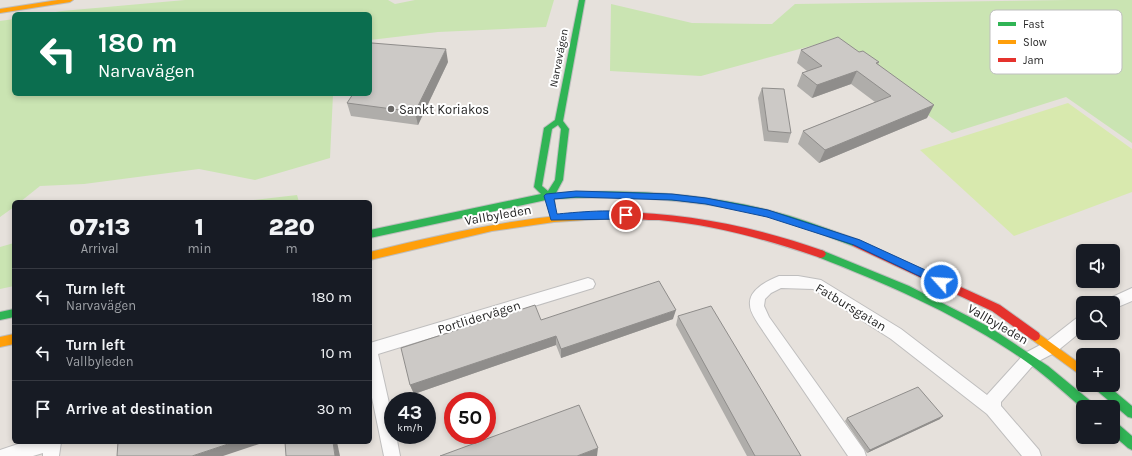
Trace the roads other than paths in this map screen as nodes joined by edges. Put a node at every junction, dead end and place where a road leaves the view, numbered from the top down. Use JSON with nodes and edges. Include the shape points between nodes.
{"nodes":[{"id":1,"x":70,"y":0,"type":"edge"},
{"id":2,"x":582,"y":0,"type":"edge"},
{"id":3,"x":0,"y":11,"type":"edge"},
{"id":4,"x":559,"y":121,"type":"junction"},
{"id":5,"x":561,"y":168,"type":"junction"},
{"id":6,"x":568,"y":179,"type":"dead end"},
{"id":7,"x":576,"y":186,"type":"dead end"},
{"id":8,"x":594,"y":194,"type":"junction"},
{"id":9,"x":549,"y":196,"type":"junction"},
{"id":10,"x":554,"y":218,"type":"junction"},
{"id":11,"x":372,"y":234,"type":"edge"},
{"id":12,"x":372,"y":256,"type":"edge"},
{"id":13,"x":588,"y":284,"type":"dead end"},
{"id":14,"x":1132,"y":294,"type":"edge"},
{"id":15,"x":1120,"y":300,"type":"edge"},
{"id":16,"x":12,"y":313,"type":"edge"},
{"id":17,"x":0,"y":316,"type":"edge"},
{"id":18,"x":1076,"y":327,"type":"edge"},
{"id":19,"x":12,"y":339,"type":"edge"},
{"id":20,"x":0,"y":342,"type":"edge"},
{"id":21,"x":1051,"y":347,"type":"junction"},
{"id":22,"x":372,"y":349,"type":"edge"},
{"id":23,"x":1030,"y":358,"type":"junction"},
{"id":24,"x":372,"y":360,"type":"edge"},
{"id":25,"x":1076,"y":367,"type":"edge"},
{"id":26,"x":1107,"y":392,"type":"edge"},
{"id":27,"x":1081,"y":400,"type":"edge"},
{"id":28,"x":993,"y":409,"type":"junction"},
{"id":29,"x":1132,"y":413,"type":"edge"},
{"id":30,"x":1120,"y":433,"type":"edge"},
{"id":31,"x":45,"y":444,"type":"edge"},
{"id":32,"x":52,"y":444,"type":"edge"},
{"id":33,"x":1132,"y":444,"type":"edge"},
{"id":34,"x":6,"y":456,"type":"edge"},
{"id":35,"x":51,"y":456,"type":"edge"},
{"id":36,"x":392,"y":456,"type":"edge"},
{"id":37,"x":858,"y":456,"type":"edge"},
{"id":38,"x":1033,"y":456,"type":"edge"}],
"edges":[{"from":1,"to":3,"type":"main road"},
{"from":2,"to":4,"type":"main road","name":"Narvavägen"},
{"from":4,"to":5,"type":"main road","name":"Narvavägen","via":[[565,129]]},
{"from":4,"to":9,"type":"main road","via":[[548,128],[538,187]]},
{"from":5,"to":6,"type":"main road"},
{"from":5,"to":9,"type":"main road","name":"Narvavägen","via":[[558,184]]},
{"from":7,"to":8,"type":"main road"},
{"from":8,"to":9,"type":"main road","name":"Vallbyleden"},
{"from":8,"to":21,"type":"main road","name":"Vallbyleden","via":[[672,197],[768,213],[857,243],[996,308]]},
{"from":9,"to":10,"type":"main road"},
{"from":9,"to":11,"type":"main road","name":"Vallbyleden"},
{"from":10,"to":12,"type":"main road","name":"Vallbyleden","via":[[471,232]]},
{"from":10,"to":23,"type":"main road","name":"Vallbyleden","via":[[595,215],[671,218],[789,242],[909,290]]},
{"from":13,"to":22,"type":"street","name":"Portlidervägen"},
{"from":14,"to":15,"type":"street"},
{"from":16,"to":17,"type":"main road"},
{"from":18,"to":21,"type":"street"},
{"from":19,"to":20,"type":"main road"},
{"from":21,"to":23,"type":"street"},
{"from":21,"to":25,"type":"main road","name":"Vallbyleden"},
{"from":23,"to":27,"type":"main road","name":"Vallbyleden"},
{"from":23,"to":28,"type":"street","via":[[993,398]]},
{"from":24,"to":36,"type":"street","name":"Portlidervägen"},
{"from":26,"to":29,"type":"main road"},
{"from":28,"to":37,"type":"street","name":"Fatbursgatan","via":[[896,334],[816,284],[779,282],[758,297],[757,306],[764,321]]},
{"from":28,"to":38,"type":"street","name":"Fatbursgatan"},
{"from":30,"to":33,"type":"main road"},
{"from":31,"to":34,"type":"street"},
{"from":32,"to":35,"type":"street"}]}
